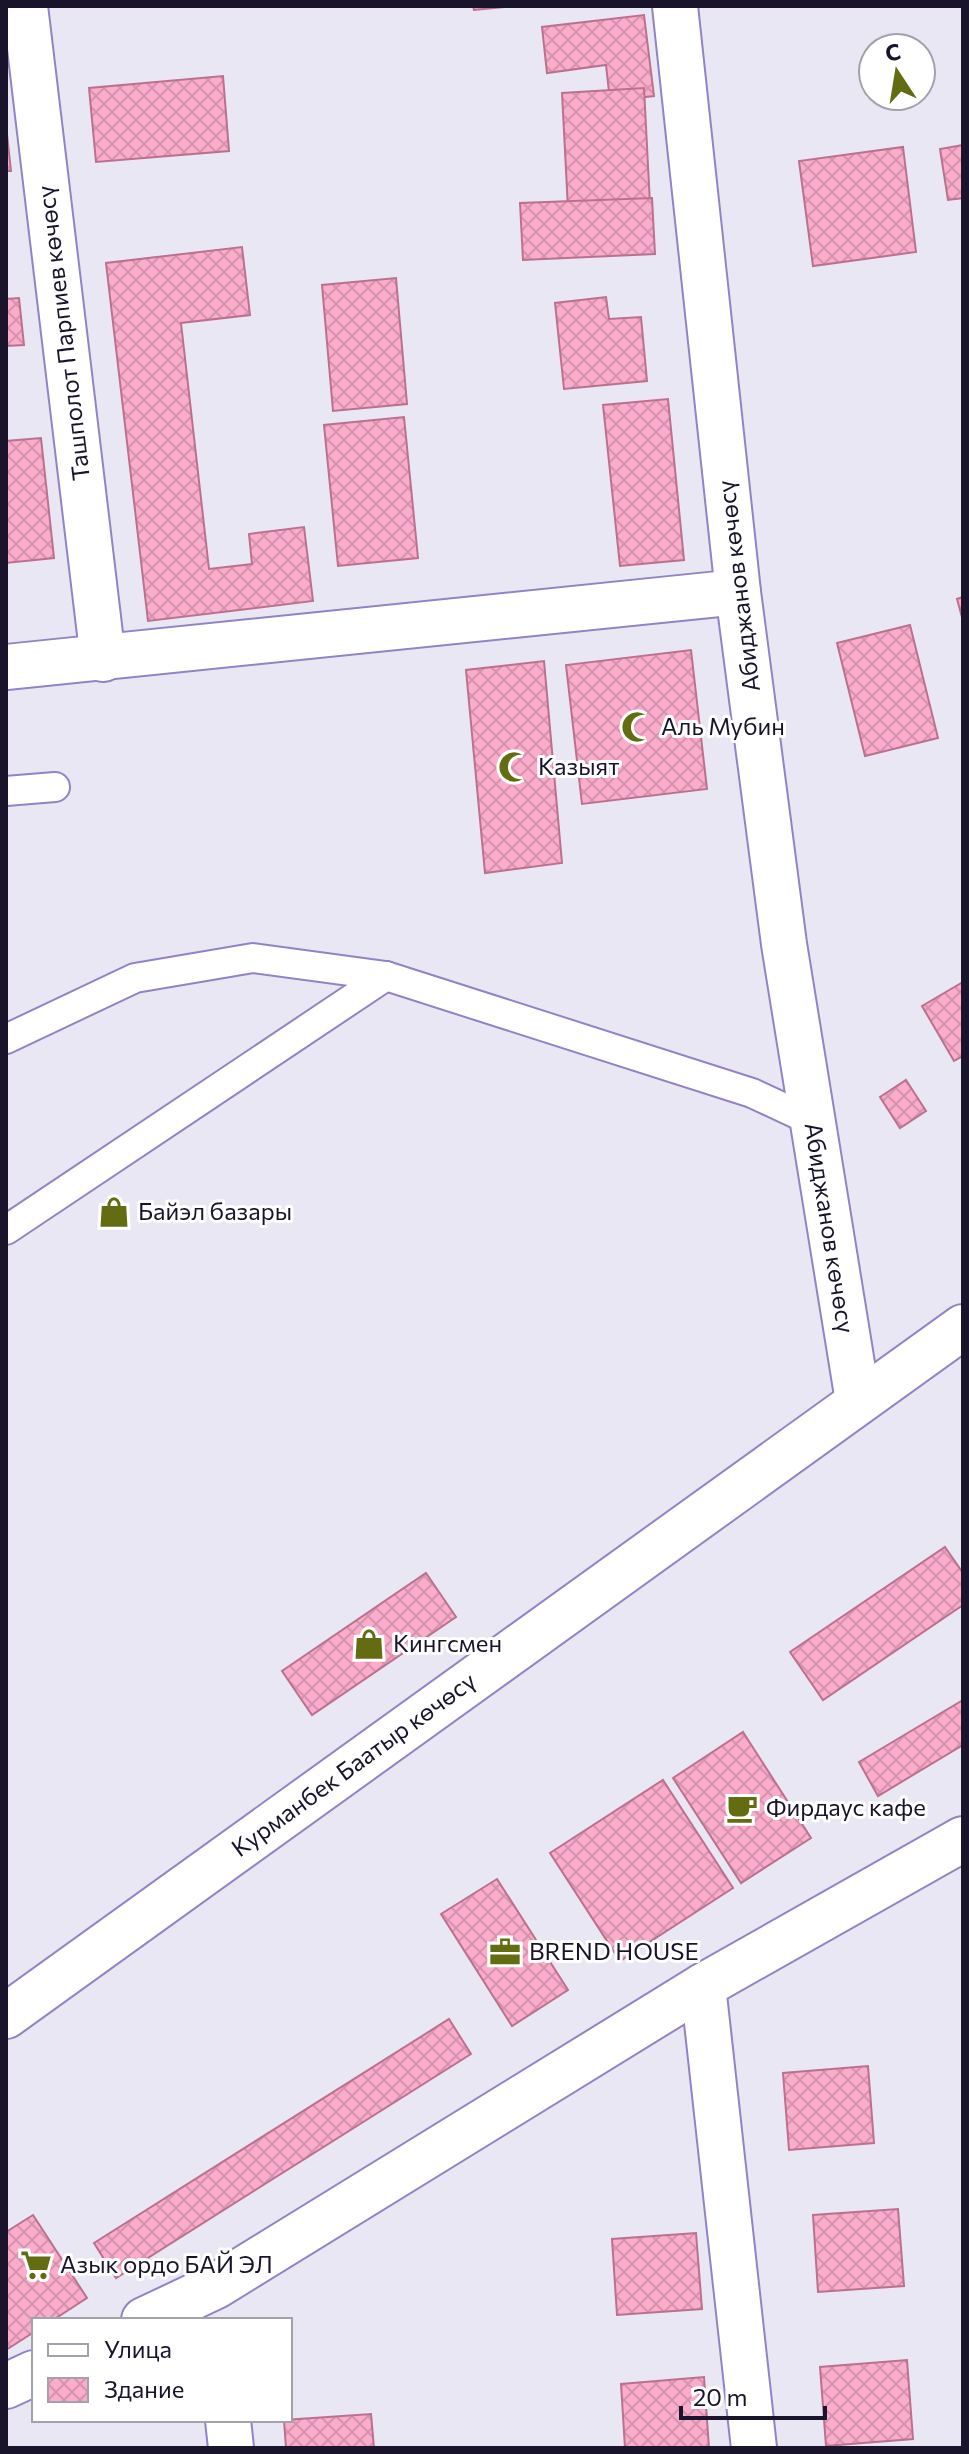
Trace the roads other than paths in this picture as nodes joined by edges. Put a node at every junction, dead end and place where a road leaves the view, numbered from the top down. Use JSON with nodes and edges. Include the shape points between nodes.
{"nodes":[{"id":1,"x":25,"y":6,"type":"edge"},
{"id":2,"x":675,"y":6,"type":"edge"},
{"id":3,"x":738,"y":592,"type":"junction"},
{"id":4,"x":103,"y":659,"type":"junction"},
{"id":5,"x":6,"y":667,"type":"edge"},
{"id":6,"x":55,"y":787,"type":"dead end"},
{"id":7,"x":6,"y":791,"type":"edge"},
{"id":8,"x":386,"y":976,"type":"junction"},
{"id":9,"x":6,"y":1039,"type":"edge"},
{"id":10,"x":812,"y":1121,"type":"junction"},
{"id":11,"x":6,"y":1230,"type":"edge"},
{"id":12,"x":963,"y":1327,"type":"edge"},
{"id":13,"x":858,"y":1401,"type":"junction"},
{"id":14,"x":963,"y":1839,"type":"edge"},
{"id":15,"x":703,"y":1986,"type":"junction"},
{"id":16,"x":6,"y":2016,"type":"edge"},
{"id":17,"x":217,"y":2303,"type":"edge"},
{"id":18,"x":153,"y":2318,"type":"edge"},
{"id":19,"x":32,"y":2374,"type":"edge"},
{"id":20,"x":6,"y":2386,"type":"edge"},
{"id":21,"x":228,"y":2422,"type":"edge"},
{"id":22,"x":231,"y":2448,"type":"edge"},
{"id":23,"x":754,"y":2448,"type":"edge"}],
"edges":[{"from":1,"to":4,"type":"main road","name":"Ташполот Парпиев көчөсү"},
{"from":2,"to":3,"type":"main road","name":"Абиджанов көчөсү"},
{"from":3,"to":4,"type":"main road"},
{"from":3,"to":10,"type":"main road","name":"Абиджанов көчөсү"},
{"from":4,"to":5,"type":"main road"},
{"from":6,"to":7,"type":"lane"},
{"from":8,"to":9,"type":"lane","via":[[238,960],[135,978]]},
{"from":8,"to":10,"type":"lane","via":[[752,1093]]},
{"from":8,"to":11,"type":"lane"},
{"from":10,"to":13,"type":"main road","name":"Абиджанов көчөсү"},
{"from":12,"to":13,"type":"main road","name":"Курманбек Баатыр көчөсү"},
{"from":13,"to":16,"type":"main road","name":"Курманбек Баатыр көчөсү"},
{"from":14,"to":15,"type":"main road"},
{"from":15,"to":17,"type":"main road"},
{"from":15,"to":23,"type":"main road"},
{"from":17,"to":18,"type":"main road"},
{"from":19,"to":20,"type":"main road"},
{"from":21,"to":22,"type":"main road"}]}
